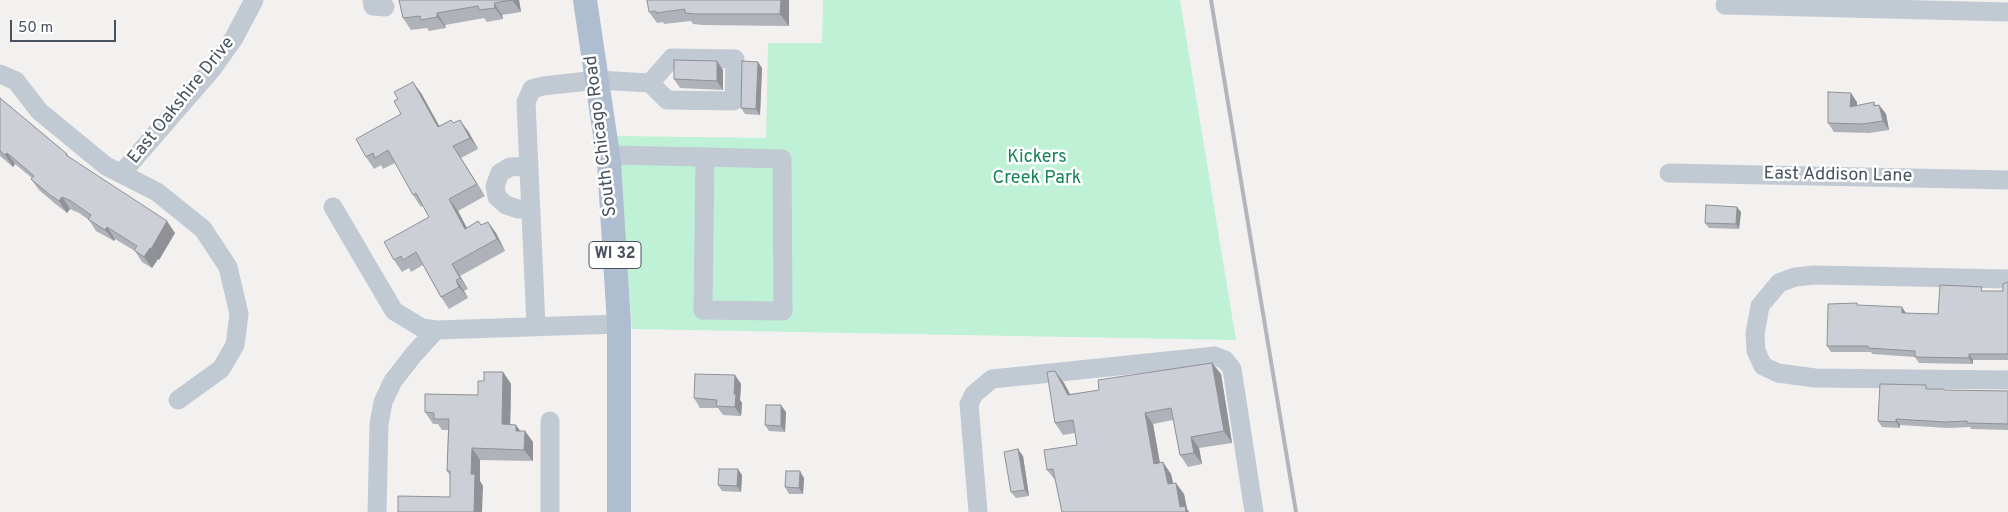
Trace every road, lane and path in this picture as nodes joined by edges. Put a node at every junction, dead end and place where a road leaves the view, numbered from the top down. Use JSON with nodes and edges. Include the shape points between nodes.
{"nodes":[{"id":1,"x":254,"y":0,"type":"edge"},
{"id":2,"x":585,"y":0,"type":"edge"},
{"id":3,"x":1725,"y":5,"type":"dead end"},
{"id":4,"x":2008,"y":12,"type":"edge"},
{"id":5,"x":0,"y":74,"type":"edge"},
{"id":6,"x":597,"y":80,"type":"junction"},
{"id":7,"x":650,"y":83,"type":"dead end"},
{"id":8,"x":608,"y":155,"type":"junction"},
{"id":9,"x":705,"y":157,"type":"junction"},
{"id":10,"x":529,"y":166,"type":"junction"},
{"id":11,"x":1669,"y":173,"type":"dead end"},
{"id":12,"x":121,"y":174,"type":"junction"},
{"id":13,"x":2008,"y":180,"type":"edge"},
{"id":14,"x":333,"y":207,"type":"dead end"},
{"id":15,"x":531,"y":209,"type":"junction"},
{"id":16,"x":2008,"y":280,"type":"edge"},
{"id":17,"x":619,"y":324,"type":"junction"},
{"id":18,"x":536,"y":326,"type":"junction"},
{"id":19,"x":436,"y":330,"type":"junction"},
{"id":20,"x":2008,"y":380,"type":"edge"},
{"id":21,"x":178,"y":400,"type":"dead end"},
{"id":22,"x":550,"y":421,"type":"dead end"},
{"id":23,"x":377,"y":512,"type":"edge"},
{"id":24,"x":550,"y":512,"type":"edge"},
{"id":25,"x":619,"y":512,"type":"edge"},
{"id":26,"x":978,"y":512,"type":"edge"},
{"id":27,"x":1254,"y":512,"type":"edge"}],
"edges":[{"from":1,"to":12,"type":"street","name":"East Oakshire Drive","via":[[234,38],[212,69]]},
{"from":2,"to":6,"type":"main road","name":"South Chicago Road","number":"WI 32"},
{"from":3,"to":4,"type":"street"},
{"from":5,"to":12,"type":"street","via":[[16,80],[39,111],[106,166]]},
{"from":6,"to":7,"type":"street"},
{"from":6,"to":8,"type":"main road","name":"South Chicago Road","number":"WI 32"},
{"from":6,"to":10,"type":"street","via":[[532,89],[526,102]]},
{"from":8,"to":9,"type":"street"},
{"from":8,"to":17,"type":"main road","name":"South Chicago Road","number":"WI 32"},
{"from":9,"to":9,"type":"street","via":[[782,159],[783,310],[703,310]]},
{"from":10,"to":15,"type":"street"},
{"from":10,"to":15,"type":"street","via":[[510,167],[500,173],[495,186],[497,197],[506,205]]},
{"from":11,"to":13,"type":"street","name":"East Addison Lane"},
{"from":12,"to":21,"type":"street","via":[[157,192],[202,229],[228,267],[234,286],[240,314],[235,345],[221,370]]},
{"from":14,"to":19,"type":"street","via":[[394,310],[422,328]]},
{"from":15,"to":18,"type":"street"},
{"from":16,"to":20,"type":"street","via":[[1795,277],[1779,283],[1760,306],[1755,334],[1756,351],[1763,366],[1778,374],[1815,378]]},
{"from":17,"to":18,"type":"street"},
{"from":17,"to":25,"type":"main road","name":"South Chicago Road","number":"WI 32"},
{"from":18,"to":19,"type":"street"},
{"from":19,"to":23,"type":"street","via":[[392,381],[382,402]]},
{"from":22,"to":24,"type":"street"},
{"from":26,"to":27,"type":"street","via":[[970,404],[974,394],[992,379],[1215,356],[1225,360],[1232,369]]}]}
